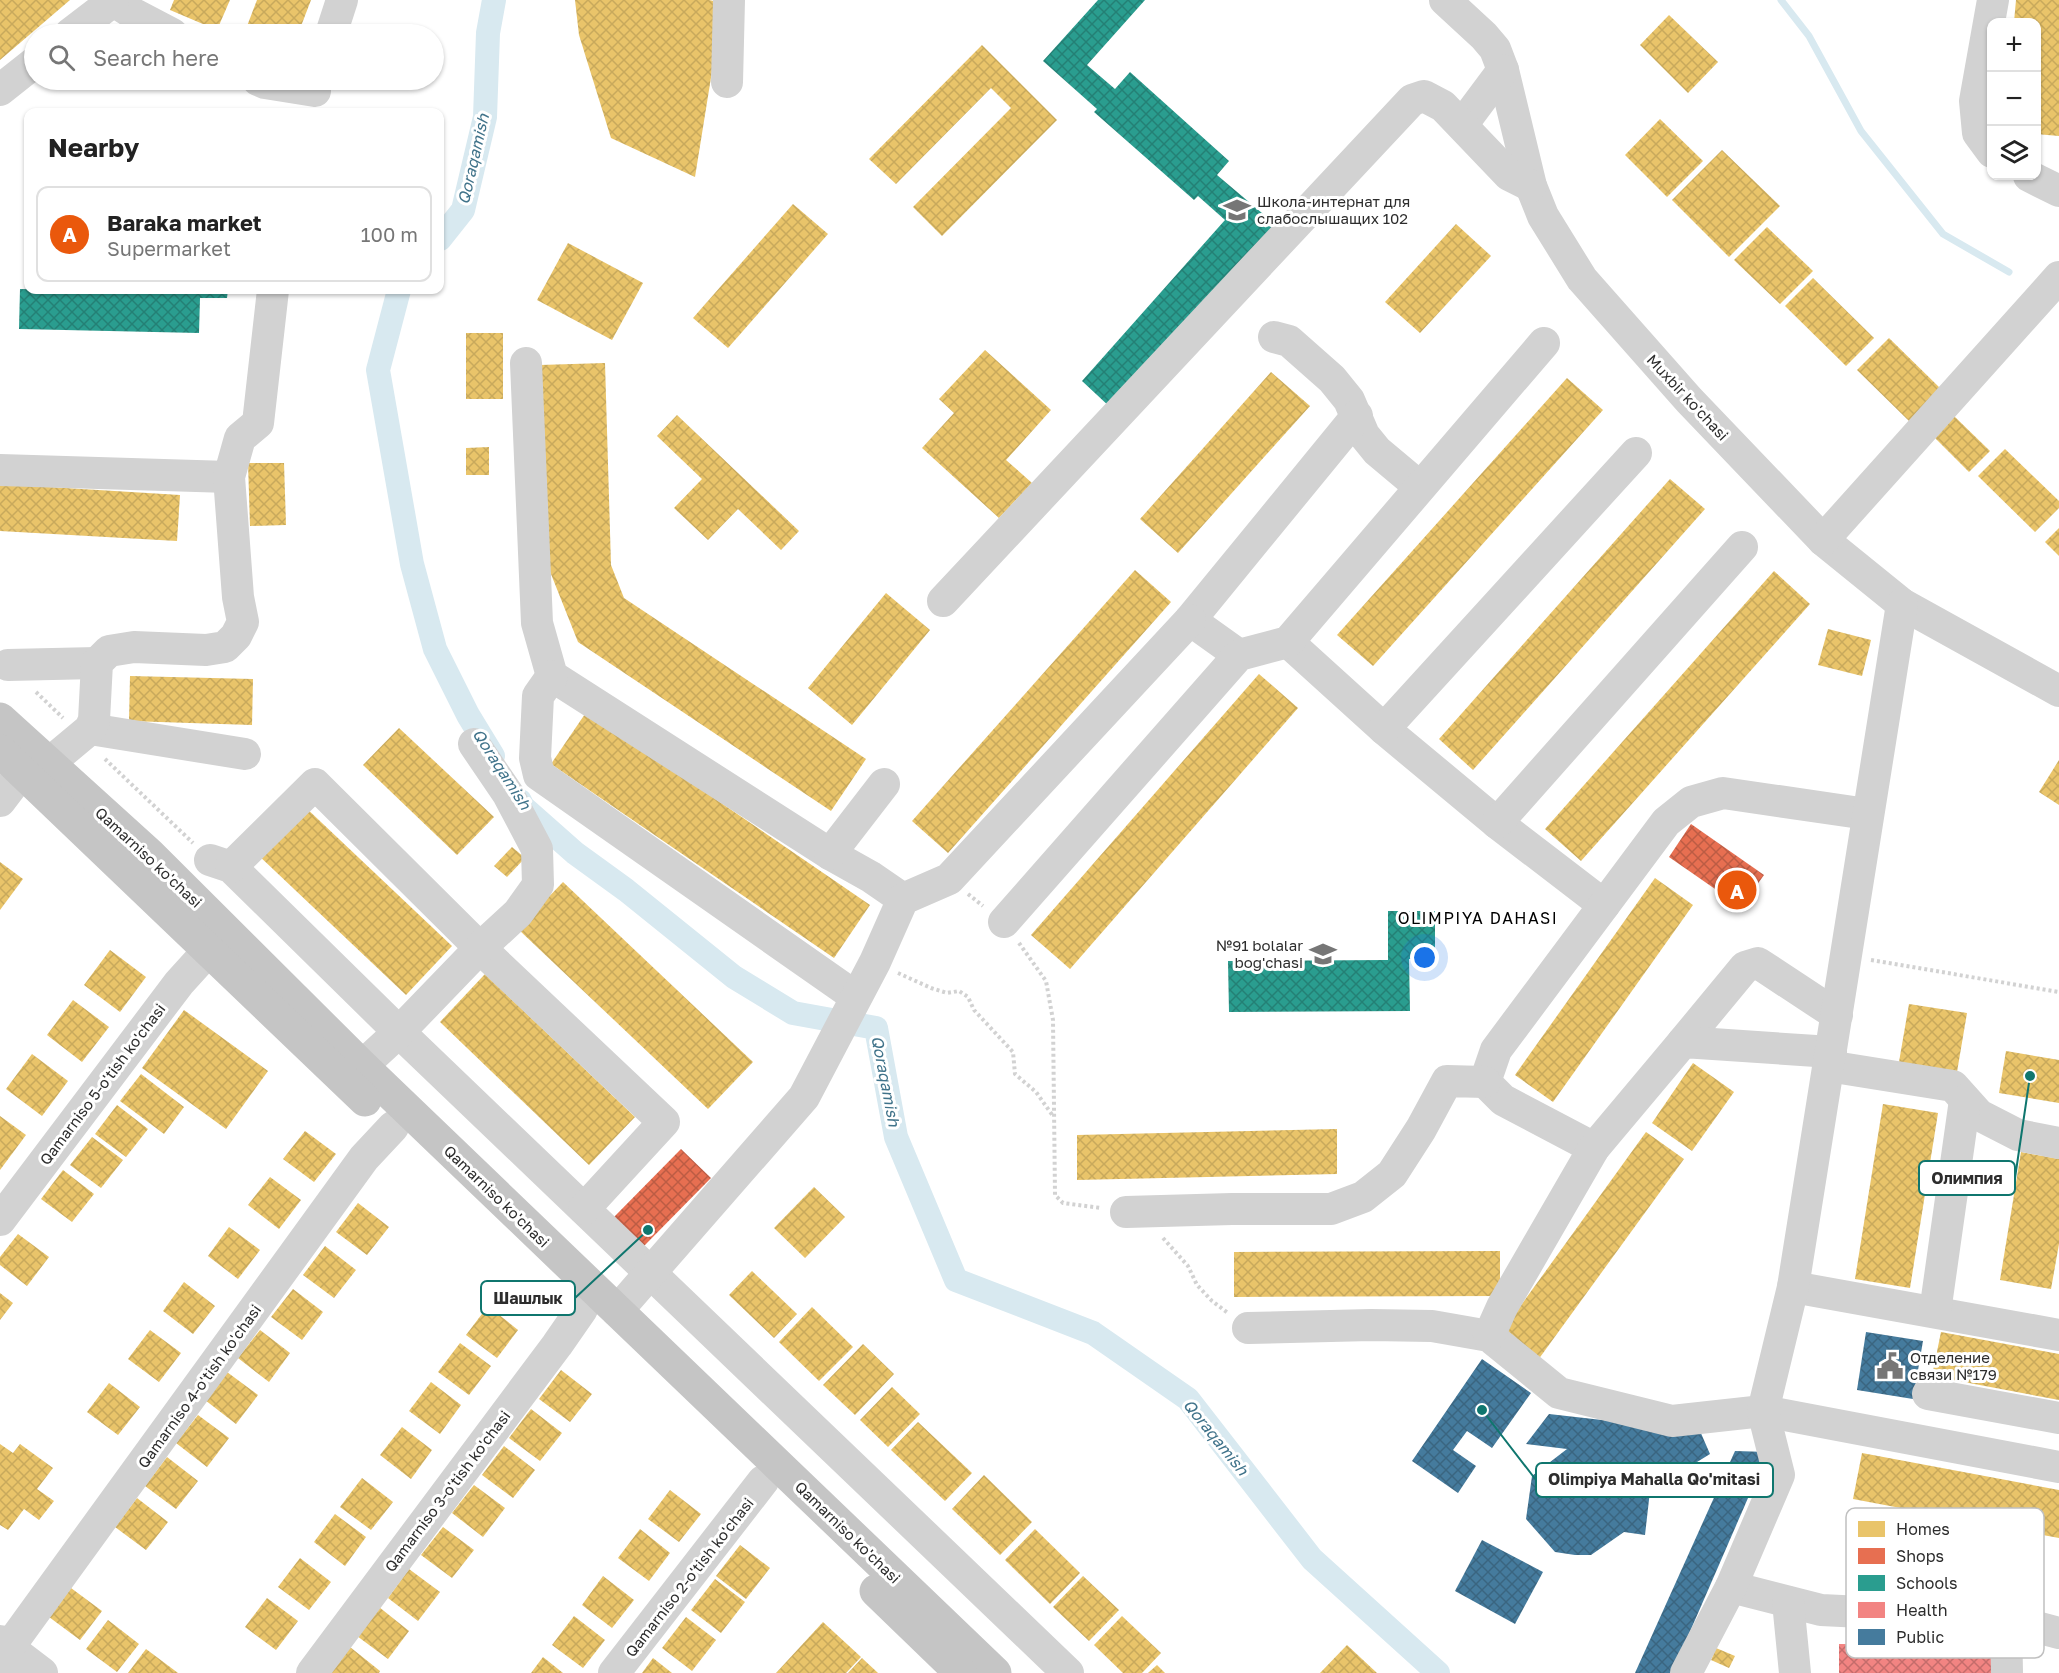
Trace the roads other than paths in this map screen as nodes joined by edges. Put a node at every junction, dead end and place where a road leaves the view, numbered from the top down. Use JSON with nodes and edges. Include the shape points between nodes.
{"nodes":[{"id":1,"x":342,"y":0,"type":"edge"},
{"id":2,"x":729,"y":0,"type":"edge"},
{"id":3,"x":1445,"y":0,"type":"edge"},
{"id":4,"x":1993,"y":0,"type":"edge"},
{"id":5,"x":112,"y":1,"type":"edge"},
{"id":6,"x":83,"y":24,"type":"edge"},
{"id":7,"x":154,"y":24,"type":"edge"},
{"id":8,"x":334,"y":24,"type":"edge"},
{"id":9,"x":1503,"y":70,"type":"junction"},
{"id":10,"x":24,"y":71,"type":"edge"},
{"id":11,"x":727,"y":82,"type":"dead end"},
{"id":12,"x":0,"y":90,"type":"edge"},
{"id":13,"x":296,"y":90,"type":"edge"},
{"id":14,"x":314,"y":94,"type":"edge"},
{"id":15,"x":1462,"y":125,"type":"junction"},
{"id":16,"x":1987,"y":145,"type":"edge"},
{"id":17,"x":2037,"y":180,"type":"edge"},
{"id":18,"x":1531,"y":186,"type":"junction"},
{"id":19,"x":2059,"y":191,"type":"edge"},
{"id":20,"x":2059,"y":277,"type":"edge"},
{"id":21,"x":273,"y":294,"type":"edge"},
{"id":22,"x":1274,"y":337,"type":"dead end"},
{"id":23,"x":1544,"y":343,"type":"dead end"},
{"id":24,"x":526,"y":363,"type":"dead end"},
{"id":25,"x":1357,"y":416,"type":"junction"},
{"id":26,"x":1636,"y":453,"type":"dead end"},
{"id":27,"x":0,"y":470,"type":"edge"},
{"id":28,"x":229,"y":477,"type":"junction"},
{"id":29,"x":1420,"y":487,"type":"junction"},
{"id":30,"x":1823,"y":540,"type":"junction"},
{"id":31,"x":1742,"y":547,"type":"dead end"},
{"id":32,"x":943,"y":601,"type":"dead end"},
{"id":33,"x":1902,"y":604,"type":"junction"},
{"id":34,"x":1190,"y":620,"type":"junction"},
{"id":35,"x":1288,"y":642,"type":"junction"},
{"id":36,"x":1239,"y":655,"type":"junction"},
{"id":37,"x":98,"y":663,"type":"junction"},
{"id":38,"x":8,"y":664,"type":"dead end"},
{"id":39,"x":552,"y":676,"type":"junction"},
{"id":40,"x":2059,"y":691,"type":"edge"},
{"id":41,"x":0,"y":719,"type":"edge"},
{"id":42,"x":90,"y":729,"type":"junction"},
{"id":43,"x":1384,"y":729,"type":"junction"},
{"id":44,"x":474,"y":744,"type":"dead end"},
{"id":45,"x":245,"y":754,"type":"dead end"},
{"id":46,"x":23,"y":763,"type":"edge"},
{"id":47,"x":884,"y":784,"type":"dead end"},
{"id":48,"x":0,"y":801,"type":"edge"},
{"id":49,"x":1867,"y":814,"type":"junction"},
{"id":50,"x":1497,"y":823,"type":"junction"},
{"id":51,"x":830,"y":854,"type":"junction"},
{"id":52,"x":903,"y":899,"type":"junction"},
{"id":53,"x":1604,"y":905,"type":"junction"},
{"id":54,"x":1004,"y":922,"type":"road end"},
{"id":55,"x":480,"y":948,"type":"junction"},
{"id":56,"x":208,"y":951,"type":"junction"},
{"id":57,"x":856,"y":997,"type":"junction"},
{"id":58,"x":1837,"y":1015,"type":"junction"},
{"id":59,"x":399,"y":1032,"type":"junction"},
{"id":60,"x":1683,"y":1042,"type":"junction"},
{"id":61,"x":1830,"y":1059,"type":"junction"},
{"id":62,"x":362,"y":1066,"type":"junction"},
{"id":63,"x":1485,"y":1082,"type":"junction"},
{"id":64,"x":1965,"y":1100,"type":"junction"},
{"id":65,"x":393,"y":1127,"type":"junction"},
{"id":66,"x":2059,"y":1143,"type":"edge"},
{"id":67,"x":1594,"y":1148,"type":"junction"},
{"id":68,"x":584,"y":1209,"type":"junction"},
{"id":69,"x":1126,"y":1212,"type":"road end"},
{"id":70,"x":0,"y":1220,"type":"edge"},
{"id":71,"x":650,"y":1272,"type":"junction"},
{"id":72,"x":1793,"y":1287,"type":"junction"},
{"id":73,"x":582,"y":1309,"type":"junction"},
{"id":74,"x":616,"y":1311,"type":"junction"},
{"id":75,"x":1935,"y":1312,"type":"junction"},
{"id":76,"x":1248,"y":1328,"type":"road end"},
{"id":77,"x":2059,"y":1335,"type":"edge"},
{"id":78,"x":1489,"y":1336,"type":"junction"},
{"id":79,"x":1928,"y":1394,"type":"dead end"},
{"id":80,"x":1763,"y":1411,"type":"junction"},
{"id":81,"x":2059,"y":1418,"type":"edge"},
{"id":82,"x":2059,"y":1467,"type":"edge"},
{"id":83,"x":763,"y":1482,"type":"junction"},
{"id":84,"x":1731,"y":1587,"type":"junction"},
{"id":85,"x":1788,"y":1602,"type":"junction"},
{"id":86,"x":1846,"y":1611,"type":"edge"},
{"id":87,"x":2044,"y":1629,"type":"edge"},
{"id":88,"x":2059,"y":1633,"type":"edge"},
{"id":89,"x":4,"y":1654,"type":"edge"},
{"id":90,"x":2007,"y":1658,"type":"edge"},
{"id":91,"x":42,"y":1673,"type":"edge"},
{"id":92,"x":312,"y":1673,"type":"edge"},
{"id":93,"x":614,"y":1673,"type":"edge"},
{"id":94,"x":961,"y":1673,"type":"edge"},
{"id":95,"x":995,"y":1673,"type":"edge"},
{"id":96,"x":1068,"y":1673,"type":"edge"},
{"id":97,"x":1686,"y":1673,"type":"edge"},
{"id":98,"x":1795,"y":1673,"type":"edge"},
{"id":99,"x":2007,"y":1673,"type":"edge"}],
"edges":[{"from":1,"to":8,"type":"street"},
{"from":2,"to":11,"type":"street"},
{"from":3,"to":9,"type":"street","name":"Muxbir ko'chasi","via":[[1484,36]]},
{"from":4,"to":16,"type":"street","via":[[1975,101],[1978,133]]},
{"from":5,"to":6,"type":"street"},
{"from":5,"to":7,"type":"street"},
{"from":9,"to":15,"type":"street"},
{"from":9,"to":18,"type":"street","name":"Muxbir ko'chasi"},
{"from":10,"to":12,"type":"street"},
{"from":13,"to":14,"type":"street"},
{"from":15,"to":18,"type":"street","via":[[1509,175]]},
{"from":15,"to":32,"type":"street","via":[[1443,106],[1424,96],[1412,100]]},
{"from":17,"to":19,"type":"street"},
{"from":18,"to":30,"type":"street","name":"Muxbir ko'chasi","via":[[1543,216],[1582,279],[1689,400]]},
{"from":20,"to":30,"type":"street"},
{"from":21,"to":28,"type":"street","via":[[258,423],[240,438]]},
{"from":22,"to":25,"type":"street","via":[[1289,341],[1332,379]]},
{"from":23,"to":29,"type":"street"},
{"from":24,"to":39,"type":"street","via":[[537,623]]},
{"from":25,"to":29,"type":"street","via":[[1364,435],[1377,451]]},
{"from":25,"to":34,"type":"street"},
{"from":26,"to":43,"type":"street"},
{"from":27,"to":28,"type":"street","via":[[69,466]]},
{"from":28,"to":37,"type":"street","via":[[237,597],[243,622],[236,636],[225,647],[207,650],[109,651]]},
{"from":29,"to":35,"type":"street"},
{"from":30,"to":33,"type":"street","name":"Muxbir ko'chasi"},
{"from":31,"to":50,"type":"street"},
{"from":33,"to":40,"type":"street","name":"Muxbir ko'chasi"},
{"from":33,"to":49,"type":"street"},
{"from":34,"to":36,"type":"street"},
{"from":34,"to":52,"type":"street","via":[[949,879]]},
{"from":35,"to":36,"type":"street"},
{"from":35,"to":43,"type":"street"},
{"from":36,"to":54,"type":"street"},
{"from":37,"to":38,"type":"street"},
{"from":37,"to":42,"type":"street"},
{"from":39,"to":51,"type":"street"},
{"from":39,"to":57,"type":"street","via":[[538,696],[535,758],[539,775]]},
{"from":41,"to":46,"type":"main road","name":"Qamarniso ko'chasi"},
{"from":42,"to":45,"type":"street"},
{"from":42,"to":46,"type":"street"},
{"from":43,"to":50,"type":"street"},
{"from":44,"to":55,"type":"street","via":[[508,794],[537,849],[538,885],[518,913]]},
{"from":46,"to":48,"type":"street"},
{"from":46,"to":56,"type":"main road","name":"Qamarniso ko'chasi"},
{"from":46,"to":62,"type":"main road","name":"Qamarniso ko'chasi","via":[[149,854]]},
{"from":47,"to":51,"type":"street"},
{"from":49,"to":53,"type":"street","via":[[1723,793],[1691,802],[1666,822]]},
{"from":49,"to":58,"type":"street"},
{"from":50,"to":53,"type":"street"},
{"from":51,"to":52,"type":"street"},
{"from":52,"to":57,"type":"street"},
{"from":53,"to":63,"type":"street","via":[[1496,1050]]},
{"from":55,"to":59,"type":"street"},
{"from":55,"to":59,"type":"street","via":[[315,784],[221,863]]},
{"from":55,"to":68,"type":"street","via":[[664,1122]]},
{"from":56,"to":65,"type":"main road","name":"Qamarniso ko'chasi"},
{"from":56,"to":70,"type":"street","name":"Qamarniso 5-o'tish ko'chasi","via":[[179,983]]},
{"from":57,"to":71,"type":"street","via":[[804,1097]]},
{"from":58,"to":60,"type":"street","via":[[1758,963],[1745,967]]},
{"from":58,"to":61,"type":"street"},
{"from":59,"to":62,"type":"street"},
{"from":59,"to":68,"type":"street"},
{"from":60,"to":61,"type":"street"},
{"from":60,"to":67,"type":"street"},
{"from":61,"to":64,"type":"street","via":[[1953,1086]]},
{"from":61,"to":72,"type":"street"},
{"from":62,"to":74,"type":"main road","name":"Qamarniso ko'chasi"},
{"from":63,"to":67,"type":"street","via":[[1503,1100]]},
{"from":63,"to":69,"type":"street","via":[[1448,1081],[1392,1174],[1363,1197],[1331,1209]]},
{"from":64,"to":66,"type":"street","via":[[1979,1115],[2018,1135]]},
{"from":64,"to":75,"type":"street"},
{"from":65,"to":73,"type":"main road","name":"Qamarniso ko'chasi"},
{"from":65,"to":89,"type":"street","name":"Qamarniso 4-o'tish ko'chasi","via":[[364,1158]]},
{"from":67,"to":78,"type":"street"},
{"from":68,"to":71,"type":"street"},
{"from":71,"to":74,"type":"street"},
{"from":71,"to":96,"type":"street"},
{"from":72,"to":75,"type":"street"},
{"from":72,"to":80,"type":"street"},
{"from":73,"to":83,"type":"main road","name":"Qamarniso ko'chasi"},
{"from":73,"to":92,"type":"street","name":"Qamarniso 3-o'tish ko'chasi"},
{"from":74,"to":95,"type":"main road","name":"Qamarniso ko'chasi"},
{"from":75,"to":77,"type":"street"},
{"from":76,"to":78,"type":"street","via":[[1432,1326]]},
{"from":78,"to":80,"type":"street","via":[[1559,1393],[1672,1421]]},
{"from":79,"to":81,"type":"street"},
{"from":80,"to":82,"type":"street"},
{"from":80,"to":84,"type":"street","via":[[1779,1475]]},
{"from":83,"to":93,"type":"street","name":"Qamarniso 2-o'tish ko'chasi"},
{"from":83,"to":94,"type":"main road","name":"Qamarniso ko'chasi"},
{"from":84,"to":85,"type":"street"},
{"from":84,"to":97,"type":"street"},
{"from":85,"to":86,"type":"street"},
{"from":85,"to":98,"type":"street"},
{"from":87,"to":88,"type":"street"},
{"from":89,"to":91,"type":"street"},
{"from":90,"to":99,"type":"street"}]}
